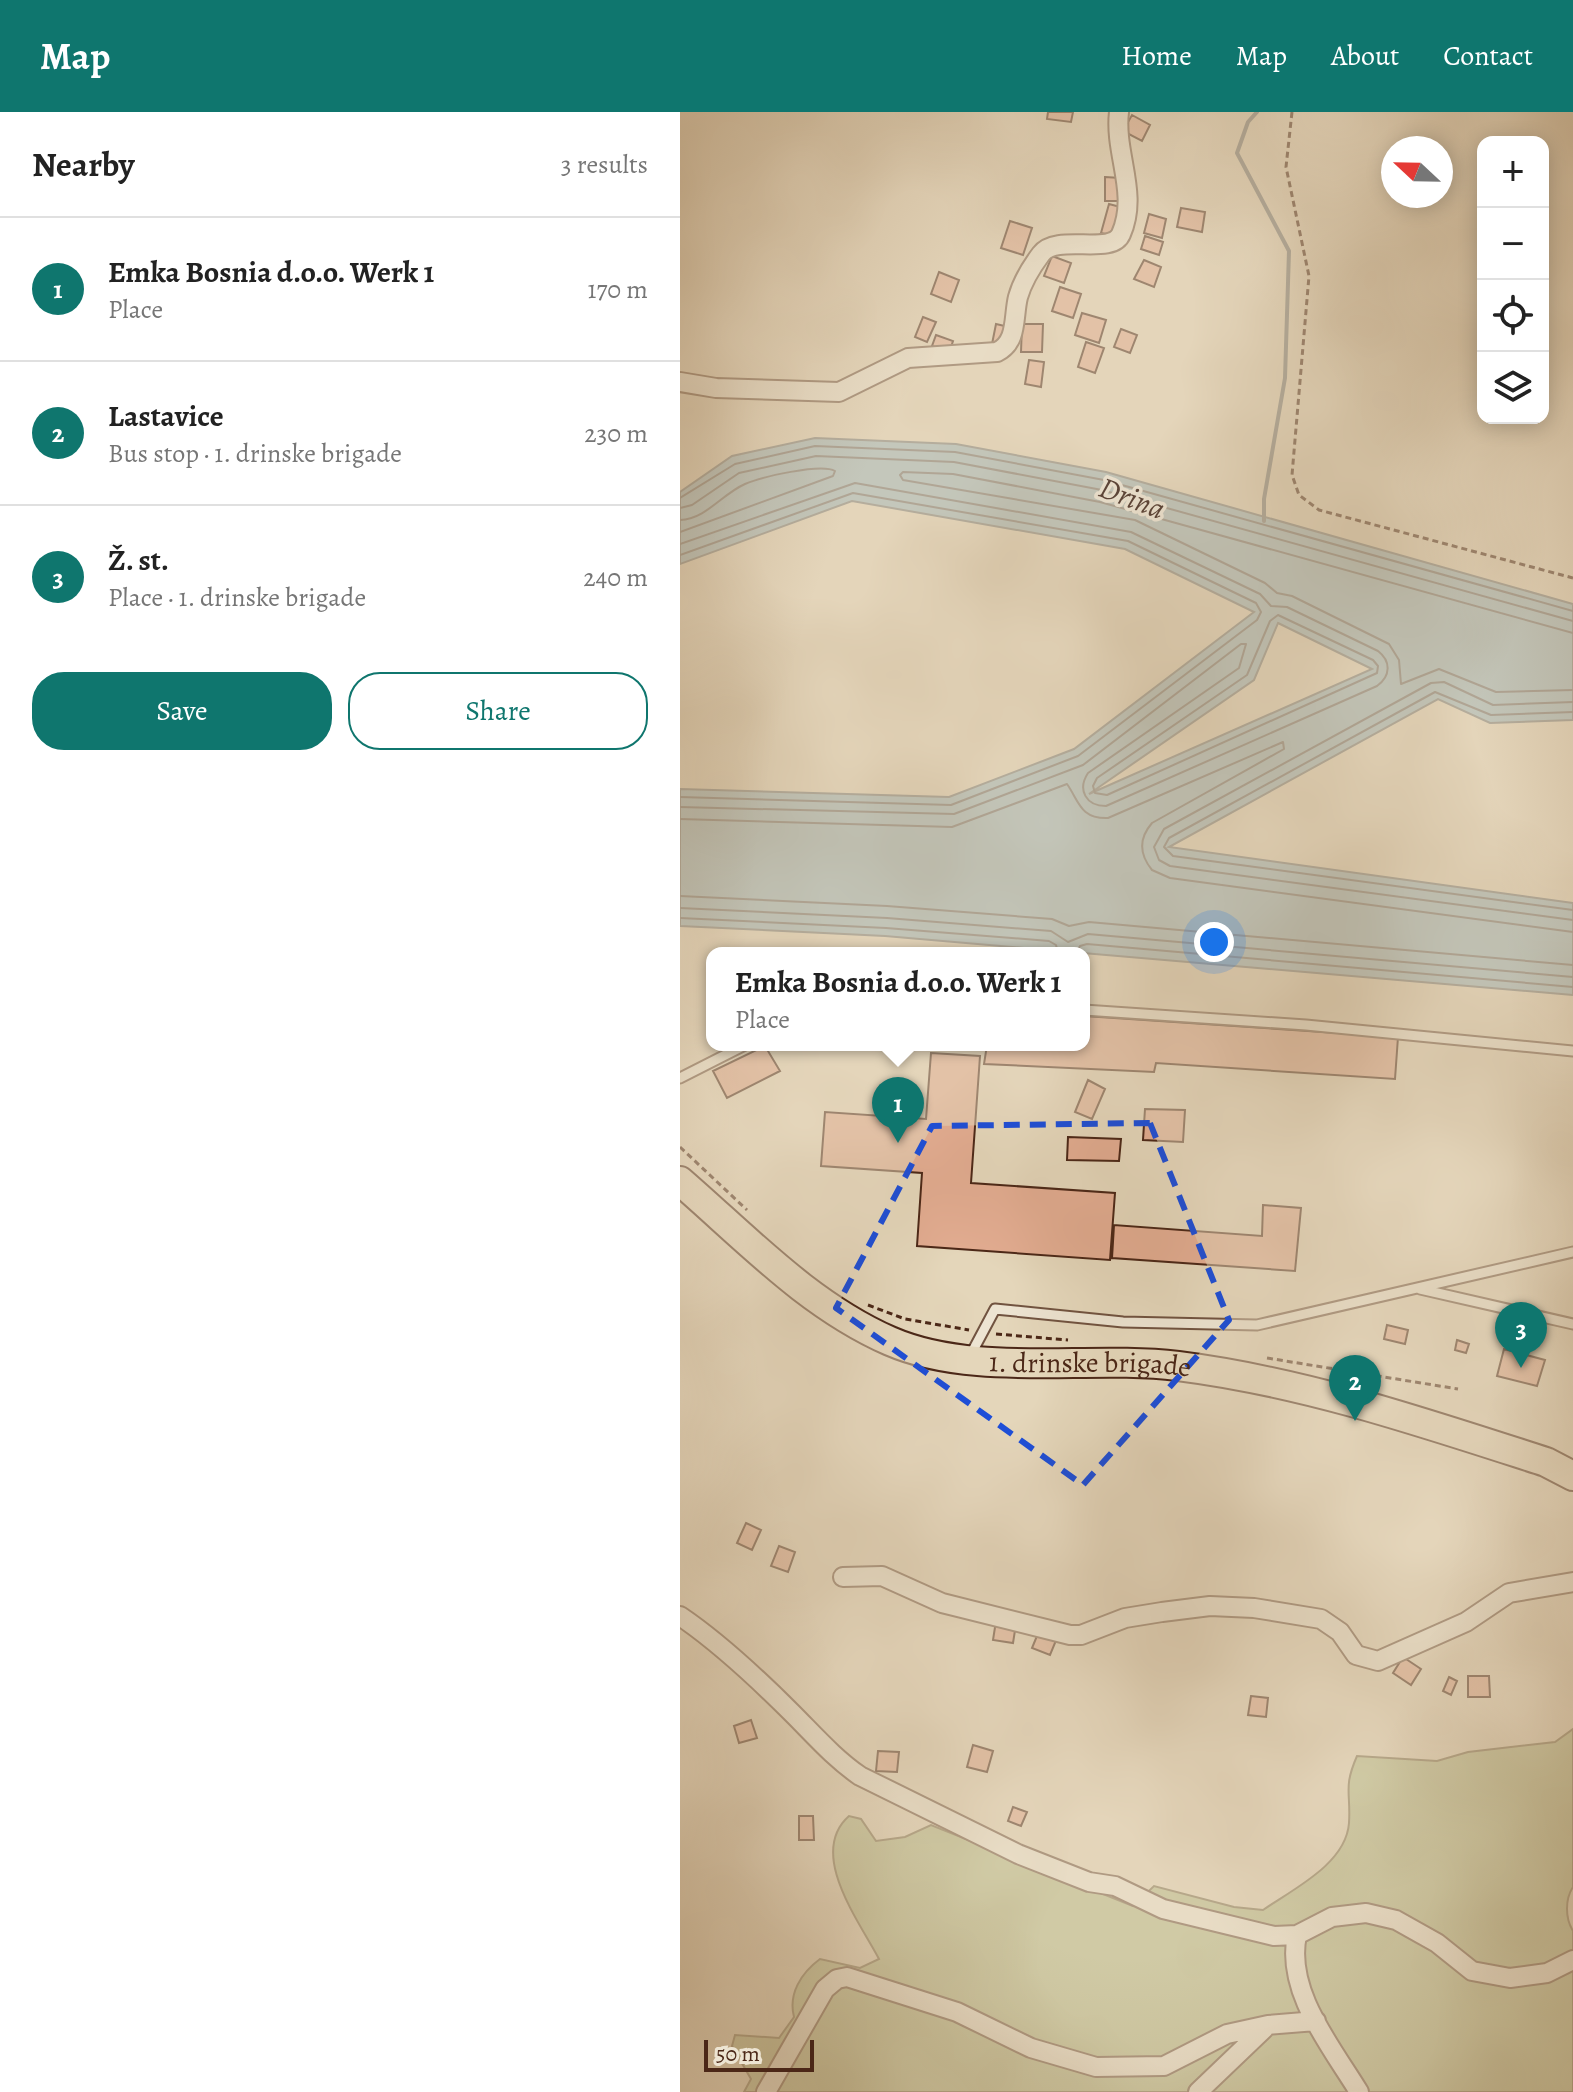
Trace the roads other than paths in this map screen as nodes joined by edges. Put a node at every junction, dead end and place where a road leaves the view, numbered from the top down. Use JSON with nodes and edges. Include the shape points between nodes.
{"nodes":[{"id":1,"x":1119,"y":112,"type":"edge"},
{"id":2,"x":680,"y":382,"type":"edge"},
{"id":3,"x":1090,"y":1010,"type":"edge"},
{"id":4,"x":733,"y":1051,"type":"edge"},
{"id":5,"x":1573,"y":1051,"type":"edge"},
{"id":6,"x":680,"y":1078,"type":"edge"},
{"id":7,"x":680,"y":1181,"type":"edge"},
{"id":8,"x":1573,"y":1252,"type":"edge"},
{"id":9,"x":1417,"y":1288,"type":"junction"},
{"id":10,"x":1573,"y":1324,"type":"edge"},
{"id":11,"x":969,"y":1358,"type":"junction"},
{"id":12,"x":1560,"y":1462,"type":"edge"},
{"id":13,"x":1573,"y":1476,"type":"edge"},
{"id":14,"x":843,"y":1577,"type":"dead end"},
{"id":15,"x":1573,"y":1582,"type":"edge"},
{"id":16,"x":680,"y":1616,"type":"edge"},
{"id":17,"x":1297,"y":1935,"type":"junction"},
{"id":18,"x":1573,"y":1960,"type":"edge"},
{"id":19,"x":1316,"y":2021,"type":"junction"},
{"id":20,"x":1268,"y":2025,"type":"junction"},
{"id":21,"x":766,"y":2092,"type":"edge"},
{"id":22,"x":1198,"y":2092,"type":"edge"},
{"id":23,"x":1359,"y":2092,"type":"edge"}],
"edges":[{"from":1,"to":2,"type":"street","via":[[1117,137],[1129,199],[1118,240],[1053,246],[1042,253],[1018,296],[1005,348],[908,358],[839,392]]},
{"from":3,"to":5,"type":"lane"},
{"from":4,"to":6,"type":"lane"},
{"from":7,"to":11,"type":"main road","name":"1. drinske brigade","via":[[829,1310],[894,1343]]},
{"from":8,"to":9,"type":"lane"},
{"from":9,"to":10,"type":"lane"},
{"from":9,"to":11,"type":"lane","via":[[1257,1325],[1123,1322],[995,1309]]},
{"from":11,"to":12,"type":"main road","name":"1. drinske brigade","via":[[1174,1365],[1231,1373],[1353,1401]]},
{"from":12,"to":13,"type":"main road","name":"1. drinske brigade"},
{"from":14,"to":15,"type":"street","via":[[882,1576],[942,1603],[1070,1635],[1125,1618],[1210,1606],[1303,1615],[1333,1626],[1356,1655],[1378,1661],[1466,1622],[1509,1593]]},
{"from":16,"to":17,"type":"street","via":[[860,1776],[1018,1854],[1089,1882],[1115,1886],[1163,1909],[1274,1936]]},
{"from":17,"to":18,"type":"street","via":[[1332,1917],[1366,1913],[1396,1920],[1472,1971],[1510,1978],[1547,1973]]},
{"from":17,"to":19,"type":"street","via":[[1297,1980]]},
{"from":19,"to":20,"type":"street"},
{"from":19,"to":23,"type":"street"},
{"from":20,"to":21,"type":"street","via":[[1227,2034],[1164,2066],[1096,2067],[1031,2048],[957,2012],[847,1977],[825,1989]]},
{"from":20,"to":22,"type":"street"}]}
